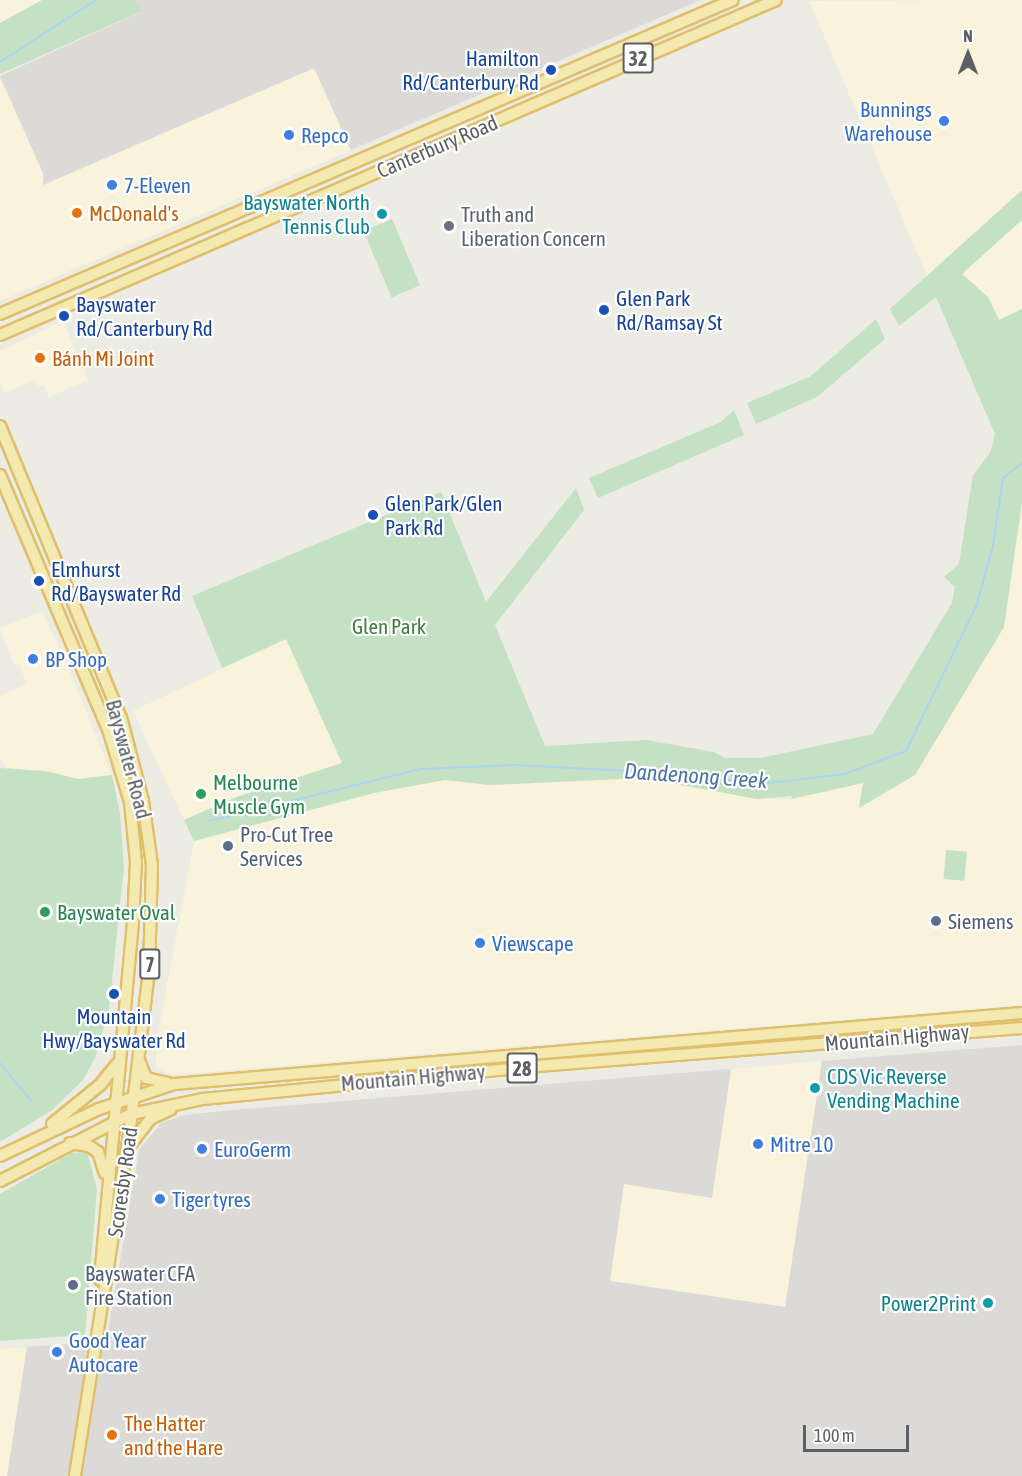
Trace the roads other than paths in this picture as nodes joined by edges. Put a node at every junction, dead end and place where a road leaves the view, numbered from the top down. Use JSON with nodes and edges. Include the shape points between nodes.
{"nodes":[{"id":1,"x":733,"y":0,"type":"edge"},
{"id":2,"x":776,"y":0,"type":"edge"},
{"id":3,"x":495,"y":102,"type":"junction"},
{"id":4,"x":500,"y":118,"type":"junction"},
{"id":5,"x":122,"y":262,"type":"junction"},
{"id":6,"x":133,"y":278,"type":"junction"},
{"id":7,"x":0,"y":314,"type":"edge"},
{"id":8,"x":13,"y":330,"type":"junction"},
{"id":9,"x":0,"y":335,"type":"edge"},
{"id":10,"x":0,"y":341,"type":"edge"},
{"id":11,"x":0,"y":426,"type":"edge"},
{"id":12,"x":0,"y":475,"type":"edge"},
{"id":13,"x":70,"y":590,"type":"junction"},
{"id":14,"x":53,"y":597,"type":"junction"},
{"id":15,"x":88,"y":633,"type":"junction"},
{"id":16,"x":71,"y":639,"type":"junction"},
{"id":17,"x":133,"y":922,"type":"junction"},
{"id":18,"x":152,"y":923,"type":"junction"},
{"id":19,"x":1022,"y":1013,"type":"edge"},
{"id":20,"x":1022,"y":1028,"type":"edge"},
{"id":21,"x":735,"y":1036,"type":"junction"},
{"id":22,"x":736,"y":1050,"type":"junction"},
{"id":23,"x":537,"y":1053,"type":"junction"},
{"id":24,"x":138,"y":1057,"type":"junction"},
{"id":25,"x":118,"y":1060,"type":"junction"},
{"id":26,"x":538,"y":1066,"type":"junction"},
{"id":27,"x":256,"y":1076,"type":"junction"},
{"id":28,"x":235,"y":1078,"type":"junction"},
{"id":29,"x":174,"y":1084,"type":"junction"},
{"id":30,"x":308,"y":1087,"type":"junction"},
{"id":31,"x":134,"y":1095,"type":"junction"},
{"id":32,"x":229,"y":1096,"type":"junction"},
{"id":33,"x":203,"y":1099,"type":"junction"},
{"id":34,"x":115,"y":1102,"type":"junction"},
{"id":35,"x":131,"y":1114,"type":"junction"},
{"id":36,"x":114,"y":1121,"type":"junction"},
{"id":37,"x":40,"y":1134,"type":"junction"},
{"id":38,"x":69,"y":1143,"type":"junction"},
{"id":39,"x":128,"y":1147,"type":"junction"},
{"id":40,"x":0,"y":1156,"type":"edge"},
{"id":41,"x":0,"y":1180,"type":"edge"},
{"id":42,"x":107,"y":1188,"type":"junction"},
{"id":43,"x":98,"y":1322,"type":"junction"},
{"id":44,"x":75,"y":1476,"type":"edge"}],
"edges":[{"from":1,"to":3,"type":"main road","name":"Canterbury Road","number":"32"},
{"from":2,"to":4,"type":"main road","name":"Canterbury Road","number":"32"},
{"from":3,"to":4,"type":"main road"},
{"from":3,"to":5,"type":"main road","name":"Canterbury Road","number":"32"},
{"from":4,"to":6,"type":"main road","name":"Canterbury Road","number":"32"},
{"from":5,"to":6,"type":"main road"},
{"from":5,"to":7,"type":"main road","name":"Canterbury Road","number":"32"},
{"from":6,"to":8,"type":"main road","name":"Canterbury Road","number":"32"},
{"from":8,"to":9,"type":"main road","name":"Canterbury Road","number":"32"},
{"from":8,"to":10,"type":"main road"},
{"from":11,"to":13,"type":"main road","name":"Bayswater Road","number":"7"},
{"from":12,"to":14,"type":"main road","name":"Bayswater Road","number":"7"},
{"from":13,"to":14,"type":"main road"},
{"from":13,"to":15,"type":"main road","name":"Bayswater Road","number":"7"},
{"from":14,"to":16,"type":"main road","name":"Bayswater Road","number":"7"},
{"from":15,"to":16,"type":"main road"},
{"from":15,"to":18,"type":"main road","name":"Bayswater Road","number":"7","via":[[122,721],[143,801]]},
{"from":16,"to":17,"type":"main road","name":"Bayswater Road","number":"7","via":[[112,741],[130,802]]},
{"from":17,"to":18,"type":"main road"},
{"from":17,"to":25,"type":"main road","name":"Bayswater Road","number":"7"},
{"from":18,"to":24,"type":"main road","name":"Bayswater Road","number":"7"},
{"from":19,"to":21,"type":"main road","name":"Mountain Highway","number":"28"},
{"from":20,"to":22,"type":"main road","name":"Mountain Highway","number":"28"},
{"from":21,"to":22,"type":"main road"},
{"from":21,"to":23,"type":"main road","name":"Mountain Highway","number":"28"},
{"from":22,"to":26,"type":"main road","name":"Mountain Highway","number":"28"},
{"from":23,"to":26,"type":"main road"},
{"from":23,"to":27,"type":"main road","name":"Mountain Highway","number":"28"},
{"from":24,"to":29,"type":"main road","via":[[146,1078]]},
{"from":24,"to":31,"type":"main road","name":"Bayswater Road","number":"7"},
{"from":25,"to":34,"type":"main road","name":"Bayswater Road","number":"7"},
{"from":25,"to":37,"type":"main road","via":[[112,1074]]},
{"from":26,"to":30,"type":"main road","name":"Mountain Highway","number":"28"},
{"from":27,"to":28,"type":"main road","name":"Mountain Highway","number":"28"},
{"from":27,"to":30,"type":"main road","via":[[261,1085]]},
{"from":28,"to":29,"type":"main road","name":"Mountain Highway","number":"28"},
{"from":28,"to":32,"type":"main road"},
{"from":29,"to":31,"type":"main road","name":"Mountain Highway","number":"28"},
{"from":30,"to":32,"type":"main road","name":"Mountain Highway","number":"28"},
{"from":31,"to":34,"type":"main road","name":"Mountain Highway","number":"28"},
{"from":31,"to":35,"type":"main road","name":"Bayswater Road","number":"7"},
{"from":32,"to":33,"type":"main road","name":"Mountain Highway","number":"28"},
{"from":33,"to":35,"type":"main road","name":"Mountain Highway","number":"28"},
{"from":33,"to":39,"type":"main road","via":[[150,1119]]},
{"from":34,"to":36,"type":"main road","name":"Bayswater Road","number":"7"},
{"from":34,"to":37,"type":"main road","name":"Mountain Highway","number":"28"},
{"from":35,"to":36,"type":"main road","name":"Mountain Highway","number":"28"},
{"from":35,"to":39,"type":"main road","name":"Scoresby Road","number":"7"},
{"from":36,"to":38,"type":"main road","name":"Mountain Highway","number":"28"},
{"from":36,"to":42,"type":"main road","name":"Scoresby Road","number":"7"},
{"from":37,"to":40,"type":"main road","name":"Mountain Highway","number":"28"},
{"from":38,"to":41,"type":"main road","name":"Mountain Highway","number":"28"},
{"from":38,"to":42,"type":"main road","via":[[89,1146],[98,1152]]},
{"from":39,"to":43,"type":"main road","name":"Scoresby Road","number":"7"},
{"from":42,"to":43,"type":"main road","name":"Scoresby Road","number":"7"},
{"from":43,"to":44,"type":"main road","name":"Scoresby Road","number":"7"}]}
